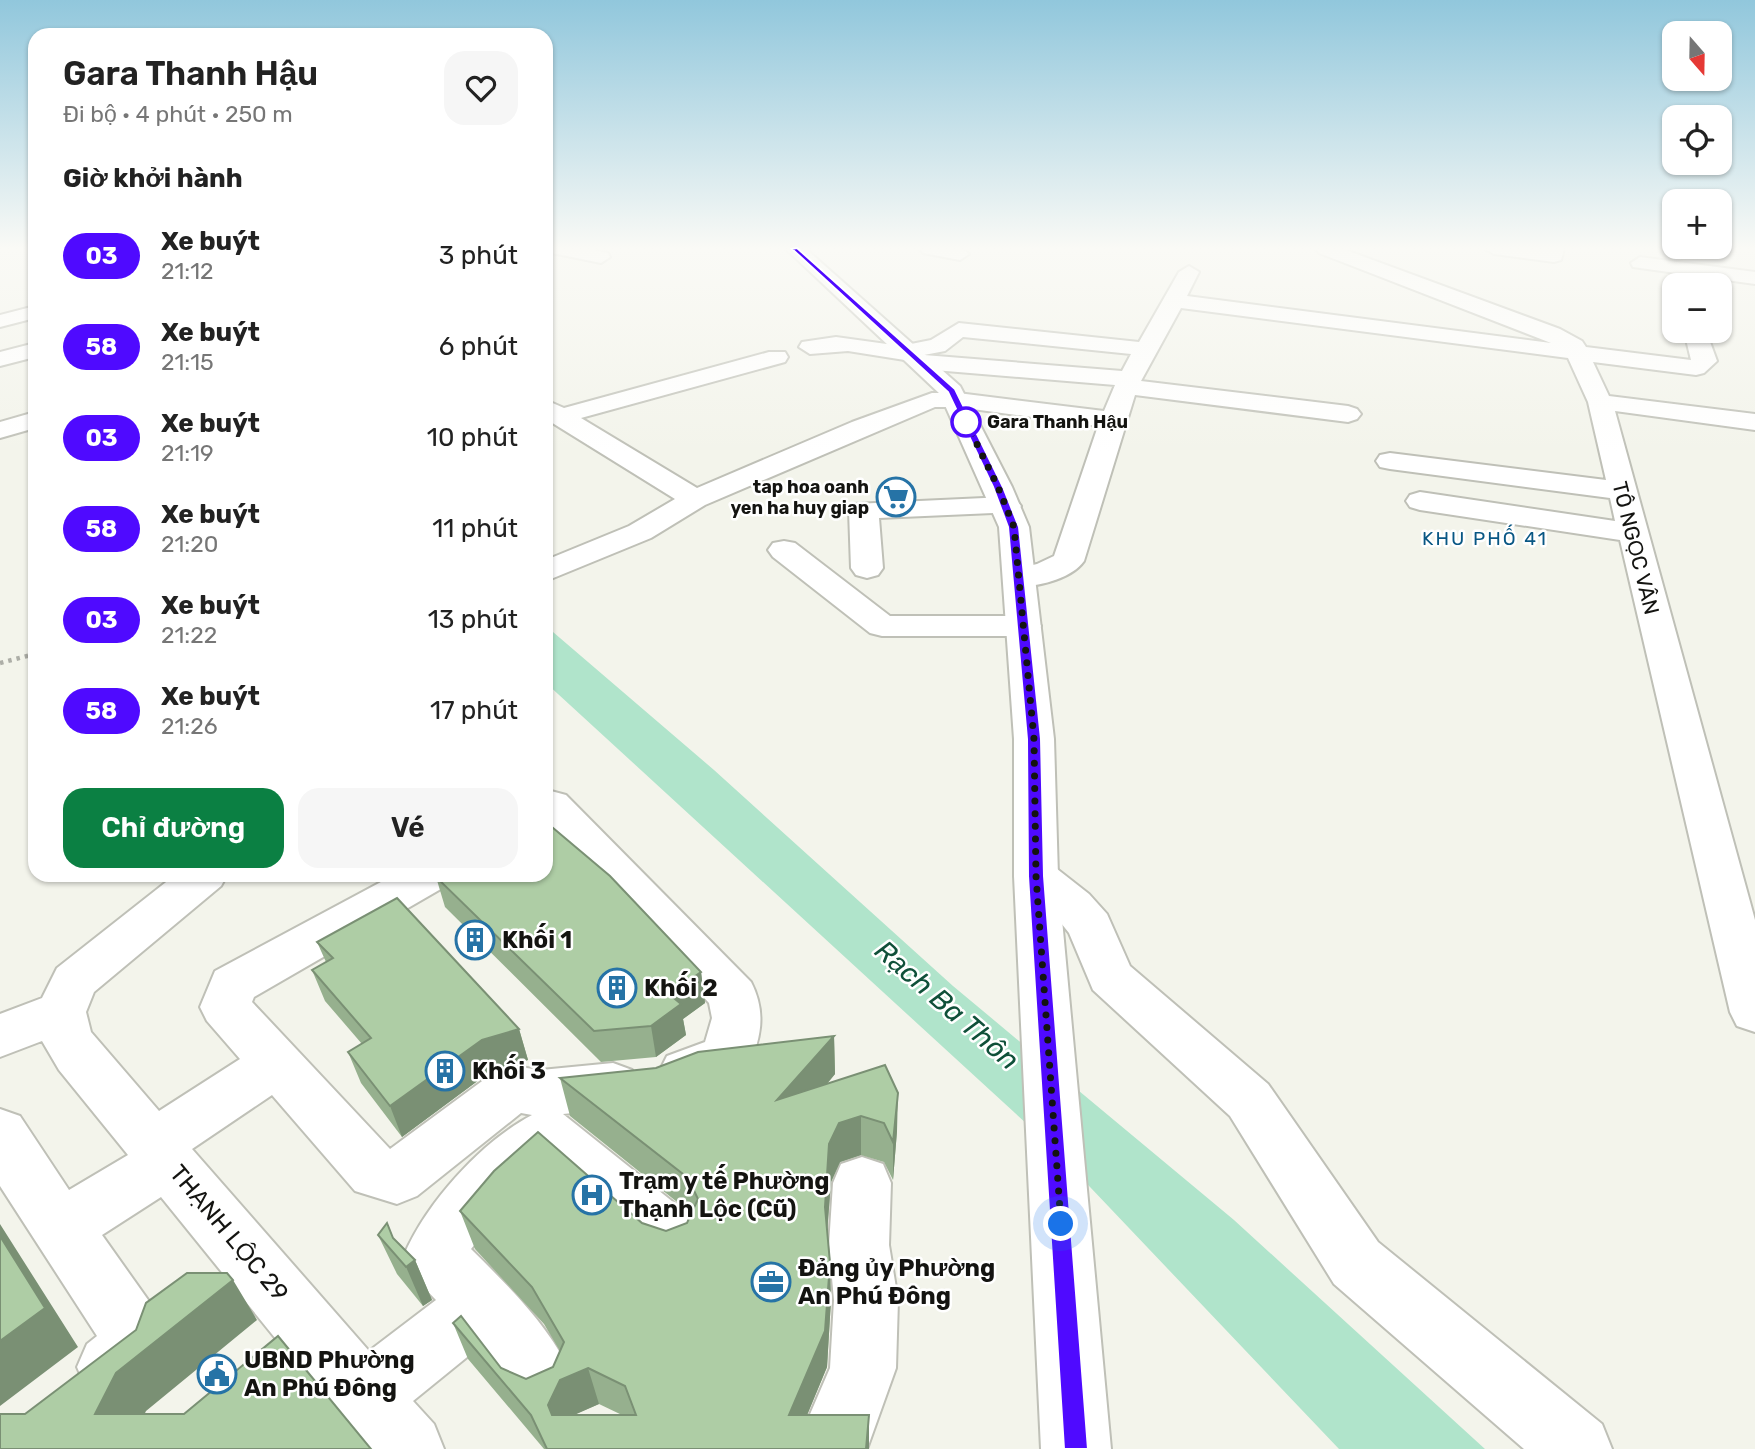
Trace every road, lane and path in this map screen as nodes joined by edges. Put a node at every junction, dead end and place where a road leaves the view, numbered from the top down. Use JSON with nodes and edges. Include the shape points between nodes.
{"nodes":[{"id":1,"x":17,"y":317,"type":"edge"},
{"id":2,"x":872,"y":317,"type":"edge"},
{"id":3,"x":1166,"y":317,"type":"edge"},
{"id":4,"x":1299,"y":317,"type":"edge"},
{"id":5,"x":1512,"y":317,"type":"edge"},
{"id":6,"x":0,"y":321,"type":"edge"},
{"id":7,"x":1699,"y":343,"type":"edge"},
{"id":8,"x":810,"y":347,"type":"dead end"},
{"id":9,"x":1145,"y":349,"type":"junction"},
{"id":10,"x":28,"y":352,"type":"edge"},
{"id":11,"x":1577,"y":352,"type":"junction"},
{"id":12,"x":915,"y":355,"type":"junction"},
{"id":13,"x":777,"y":357,"type":"dead end"},
{"id":14,"x":0,"y":359,"type":"edge"},
{"id":15,"x":1128,"y":383,"type":"junction"},
{"id":16,"x":958,"y":400,"type":"junction"},
{"id":17,"x":1600,"y":402,"type":"junction"},
{"id":18,"x":554,"y":412,"type":"edge"},
{"id":19,"x":1348,"y":414,"type":"dead end"},
{"id":20,"x":1114,"y":420,"type":"junction"},
{"id":21,"x":28,"y":422,"type":"edge"},
{"id":22,"x":1755,"y":422,"type":"edge"},
{"id":23,"x":0,"y":430,"type":"edge"},
{"id":24,"x":1390,"y":461,"type":"dead end"},
{"id":25,"x":1622,"y":491,"type":"junction"},
{"id":26,"x":695,"y":499,"type":"junction"},
{"id":27,"x":1420,"y":501,"type":"dead end"},
{"id":28,"x":1006,"y":506,"type":"junction"},
{"id":29,"x":1632,"y":533,"type":"junction"},
{"id":30,"x":784,"y":550,"type":"dead end"},
{"id":31,"x":553,"y":568,"type":"edge"},
{"id":32,"x":867,"y":568,"type":"dead end"},
{"id":33,"x":1019,"y":578,"type":"junction"},
{"id":34,"x":1024,"y":626,"type":"junction"},
{"id":35,"x":28,"y":656,"type":"edge"},
{"id":36,"x":0,"y":663,"type":"edge"},
{"id":37,"x":553,"y":807,"type":"edge"},
{"id":38,"x":196,"y":882,"type":"edge"},
{"id":39,"x":407,"y":882,"type":"edge"},
{"id":40,"x":1039,"y":902,"type":"junction"},
{"id":41,"x":61,"y":1012,"type":"junction"},
{"id":42,"x":1755,"y":1012,"type":"edge"},
{"id":43,"x":0,"y":1036,"type":"edge"},
{"id":44,"x":278,"y":1063,"type":"junction"},
{"id":45,"x":0,"y":1133,"type":"edge"},
{"id":46,"x":161,"y":1152,"type":"junction"},
{"id":47,"x":862,"y":1183,"type":"dead end"},
{"id":48,"x":61,"y":1228,"type":"junction"},
{"id":49,"x":672,"y":1238,"type":"edge"},
{"id":50,"x":482,"y":1304,"type":"junction"},
{"id":51,"x":540,"y":1379,"type":"edge"},
{"id":52,"x":367,"y":1395,"type":"junction"},
{"id":53,"x":67,"y":1401,"type":"edge"},
{"id":54,"x":1075,"y":1430,"type":"edge"},
{"id":55,"x":409,"y":1449,"type":"edge"},
{"id":56,"x":830,"y":1449,"type":"edge"},
{"id":57,"x":1577,"y":1449,"type":"edge"}],
"edges":[{"from":1,"to":6,"type":"street"},
{"from":2,"to":12,"type":"street"},
{"from":3,"to":9,"type":"street"},
{"from":4,"to":11,"type":"street"},
{"from":5,"to":11,"type":"street","via":[[1552,334]]},
{"from":7,"to":11,"type":"street","via":[[1705,361],[1696,368]]},
{"from":8,"to":12,"type":"street","via":[[835,342]]},
{"from":9,"to":12,"type":"street","via":[[959,330]]},
{"from":9,"to":15,"type":"street"},
{"from":10,"to":14,"type":"street"},
{"from":11,"to":17,"type":"street","name":"TÔ NGỌC VÂN"},
{"from":12,"to":15,"type":"street"},
{"from":12,"to":16,"type":"street"},
{"from":13,"to":18,"type":"street"},
{"from":15,"to":19,"type":"street"},
{"from":15,"to":20,"type":"street"},
{"from":16,"to":20,"type":"street"},
{"from":16,"to":26,"type":"street","via":[[932,400],[860,427]]},
{"from":16,"to":28,"type":"street"},
{"from":17,"to":22,"type":"street"},
{"from":17,"to":25,"type":"street","name":"TÔ NGỌC VÂN"},
{"from":18,"to":26,"type":"street"},
{"from":20,"to":33,"type":"street","via":[[1068,561]]},
{"from":21,"to":23,"type":"street"},
{"from":24,"to":25,"type":"street"},
{"from":25,"to":29,"type":"street","name":"TÔ NGỌC VÂN"},
{"from":26,"to":31,"type":"street","via":[[640,532]]},
{"from":27,"to":29,"type":"street"},
{"from":28,"to":32,"type":"street","via":[[864,510]]},
{"from":28,"to":33,"type":"street","via":[[1014,527]]},
{"from":29,"to":42,"type":"street","name":"TÔ NGỌC VÂN"},
{"from":30,"to":34,"type":"street","via":[[882,626]]},
{"from":33,"to":34,"type":"street"},
{"from":34,"to":40,"type":"street","via":[[1034,739]]},
{"from":35,"to":36,"type":"path"},
{"from":37,"to":44,"type":"street","via":[[733,996],[737,1018],[727,1056],[663,1081],[541,1093],[512,1089],[397,1178],[375,1173]]},
{"from":38,"to":41,"type":"street","via":[[74,981]]},
{"from":39,"to":44,"type":"street","via":[[233,985],[225,1007]]},
{"from":40,"to":54,"type":"street"},
{"from":40,"to":57,"type":"street","via":[[1073,906],[1090,926],[1110,977],[1249,1100],[1356,1263]]},
{"from":41,"to":43,"type":"street"},
{"from":41,"to":46,"type":"street","name":"THẠNH LỘC 29","via":[[66,1038]]},
{"from":44,"to":46,"type":"street"},
{"from":45,"to":48,"type":"street"},
{"from":46,"to":48,"type":"street"},
{"from":46,"to":52,"type":"street","name":"THẠNH LỘC 29","via":[[284,1344]]},
{"from":47,"to":56,"type":"street","via":[[863,1368]]},
{"from":48,"to":53,"type":"street","via":[[141,1344]]},
{"from":49,"to":50,"type":"street","via":[[549,1133],[476,1197],[449,1226],[435,1255]]},
{"from":50,"to":51,"type":"street"},
{"from":50,"to":52,"type":"street"},
{"from":52,"to":55,"type":"street","name":"THẠNH LỘC 29"}]}
